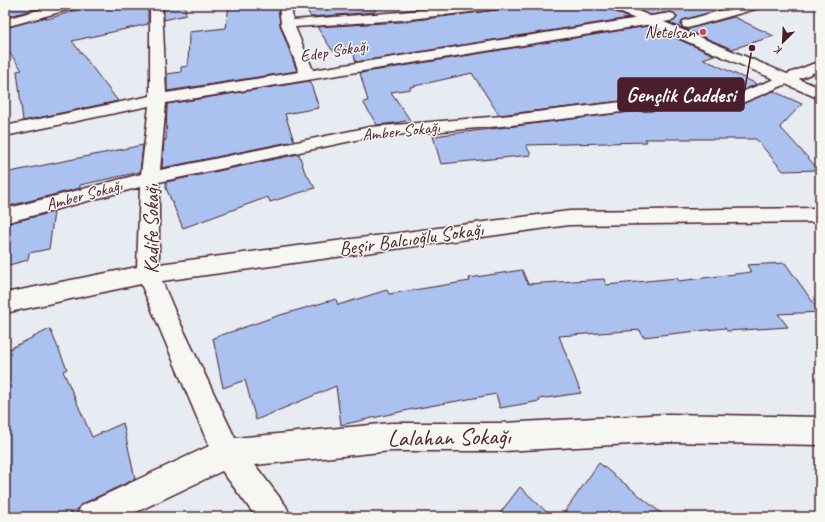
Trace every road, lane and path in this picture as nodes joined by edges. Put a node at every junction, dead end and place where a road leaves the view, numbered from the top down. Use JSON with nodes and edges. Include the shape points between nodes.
{"nodes":[{"id":1,"x":71,"y":5,"type":"edge"},
{"id":2,"x":156,"y":5,"type":"edge"},
{"id":3,"x":285,"y":5,"type":"edge"},
{"id":4,"x":496,"y":5,"type":"edge"},
{"id":5,"x":614,"y":5,"type":"edge"},
{"id":6,"x":640,"y":5,"type":"edge"},
{"id":7,"x":755,"y":5,"type":"edge"},
{"id":8,"x":670,"y":17,"type":"junction"},
{"id":9,"x":649,"y":20,"type":"junction"},
{"id":10,"x":5,"y":23,"type":"edge"},
{"id":11,"x":287,"y":24,"type":"junction"},
{"id":12,"x":688,"y":24,"type":"junction"},
{"id":13,"x":820,"y":65,"type":"edge"},
{"id":14,"x":307,"y":74,"type":"junction"},
{"id":15,"x":793,"y":77,"type":"junction"},
{"id":16,"x":820,"y":82,"type":"edge"},
{"id":17,"x":820,"y":94,"type":"edge"},
{"id":18,"x":158,"y":98,"type":"junction"},
{"id":19,"x":5,"y":131,"type":"edge"},
{"id":20,"x":150,"y":178,"type":"junction"},
{"id":21,"x":820,"y":214,"type":"edge"},
{"id":22,"x":5,"y":216,"type":"edge"},
{"id":23,"x":148,"y":274,"type":"junction"},
{"id":24,"x":5,"y":303,"type":"edge"},
{"id":25,"x":818,"y":433,"type":"edge"},
{"id":26,"x":227,"y":453,"type":"junction"},
{"id":27,"x":92,"y":517,"type":"edge"},
{"id":28,"x":275,"y":517,"type":"edge"}],
"edges":[{"from":1,"to":10,"type":"street"},
{"from":2,"to":18,"type":"street","name":"Kadife Sokağı"},
{"from":3,"to":11,"type":"street"},
{"from":4,"to":11,"type":"street","via":[[401,16]]},
{"from":5,"to":9,"type":"street"},
{"from":6,"to":8,"type":"street"},
{"from":7,"to":12,"type":"street"},
{"from":8,"to":9,"type":"street","name":"Edep Sokağı"},
{"from":8,"to":12,"type":"street"},
{"from":9,"to":14,"type":"street","name":"Edep Sokağı"},
{"from":9,"to":15,"type":"street"},
{"from":11,"to":14,"type":"street"},
{"from":12,"to":15,"type":"street"},
{"from":13,"to":15,"type":"street","name":"Amber Sokağı"},
{"from":14,"to":18,"type":"street","name":"Edep Sokağı"},
{"from":15,"to":16,"type":"street"},
{"from":15,"to":17,"type":"street"},
{"from":15,"to":20,"type":"street","name":"Amber Sokağı","via":[[737,100],[630,106],[502,121],[370,132]]},
{"from":18,"to":19,"type":"street","name":"Edep Sokağı"},
{"from":18,"to":20,"type":"street","name":"Kadife Sokağı"},
{"from":20,"to":22,"type":"street","name":"Amber Sokağı"},
{"from":20,"to":23,"type":"street","name":"Kadife Sokağı"},
{"from":21,"to":23,"type":"street","name":"Beşir Balcıoğlu Sokağı","via":[[569,218]]},
{"from":23,"to":24,"type":"street","name":"Beşir Balcıoğlu Sokağı"},
{"from":23,"to":26,"type":"street","name":"Kadife Sokağı"},
{"from":25,"to":26,"type":"street","name":"Lalahan Sokağı","via":[[668,428],[504,437],[391,437]]},
{"from":26,"to":27,"type":"street","name":"Lalahan Sokağı"},
{"from":26,"to":28,"type":"street","name":"Kadife Sokağı"}]}
